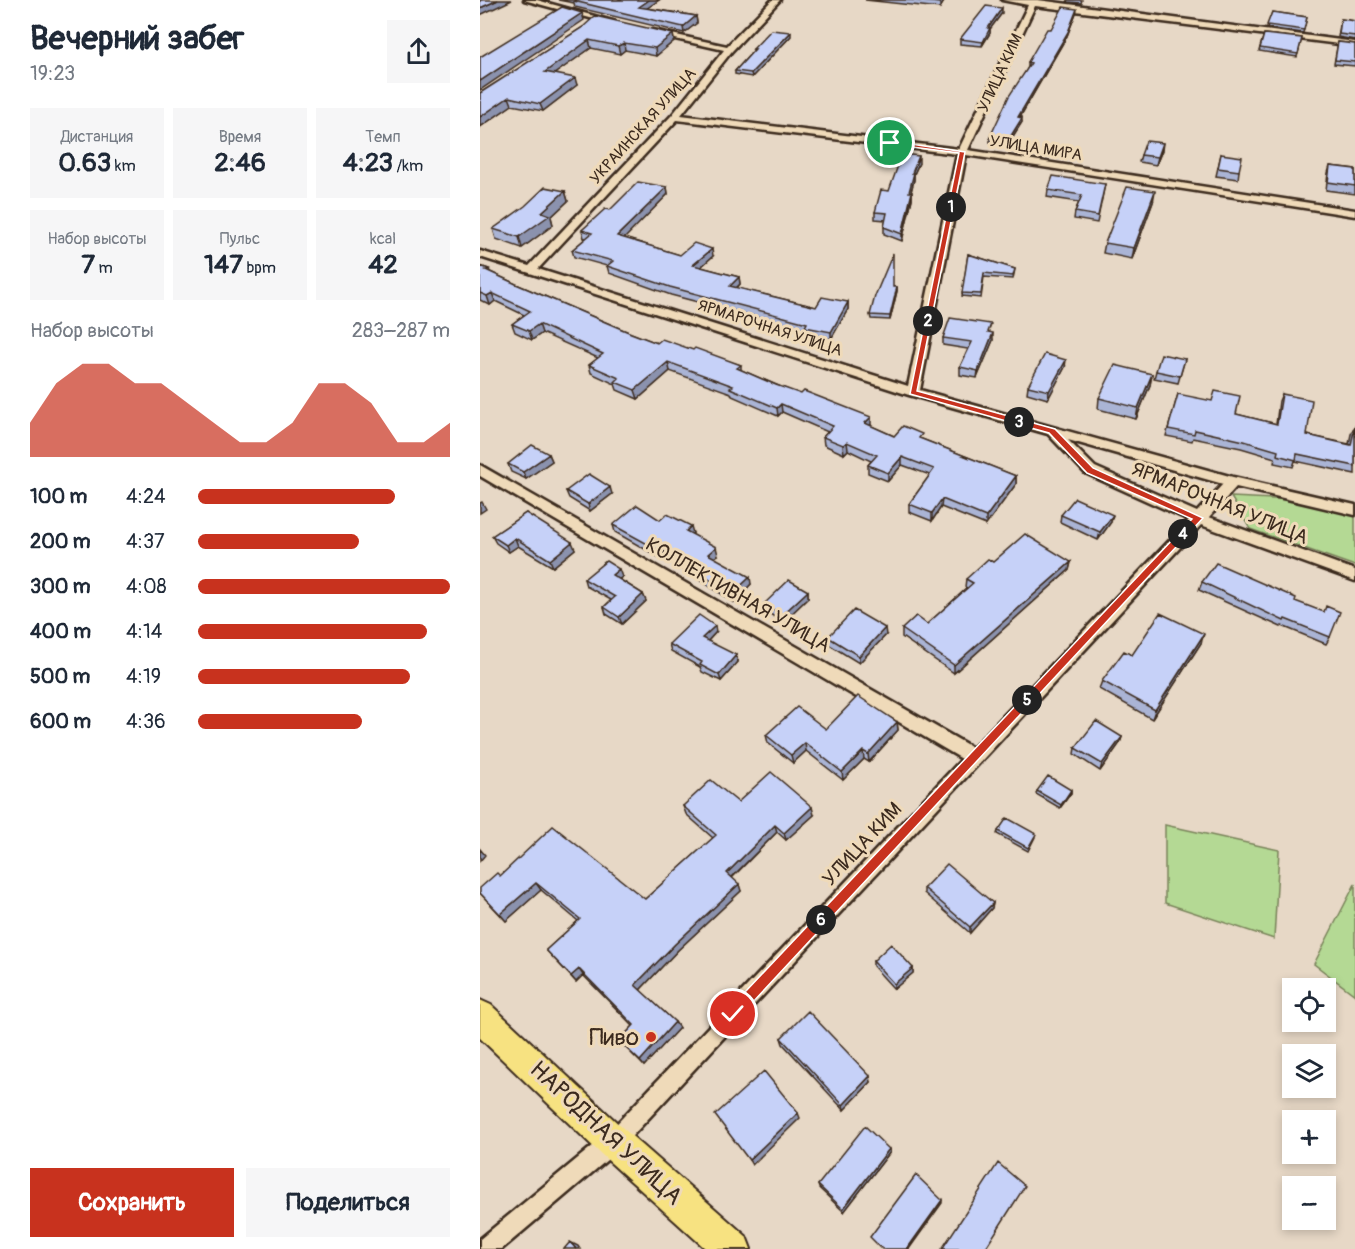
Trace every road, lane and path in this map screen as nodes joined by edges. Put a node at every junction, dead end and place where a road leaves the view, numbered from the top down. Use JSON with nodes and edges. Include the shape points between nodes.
{"nodes":[{"id":1,"x":528,"y":0,"type":"edge"},
{"id":2,"x":776,"y":0,"type":"edge"},
{"id":3,"x":1006,"y":0,"type":"edge"},
{"id":4,"x":1033,"y":2,"type":"edge"},
{"id":5,"x":616,"y":23,"type":"edge"},
{"id":6,"x":649,"y":31,"type":"edge"},
{"id":7,"x":1355,"y":44,"type":"edge"},
{"id":8,"x":729,"y":49,"type":"junction"},
{"id":9,"x":675,"y":117,"type":"junction"},
{"id":10,"x":962,"y":152,"type":"junction"},
{"id":11,"x":1355,"y":213,"type":"edge"},
{"id":12,"x":480,"y":254,"type":"edge"},
{"id":13,"x":531,"y":271,"type":"junction"},
{"id":14,"x":913,"y":393,"type":"junction"},
{"id":15,"x":1052,"y":431,"type":"junction"},
{"id":16,"x":480,"y":470,"type":"edge"},
{"id":17,"x":1233,"y":482,"type":"junction"},
{"id":18,"x":1355,"y":510,"type":"edge"},
{"id":19,"x":1198,"y":518,"type":"junction"},
{"id":20,"x":1355,"y":576,"type":"edge"},
{"id":21,"x":974,"y":757,"type":"junction"},
{"id":22,"x":480,"y":1016,"type":"edge"},
{"id":23,"x":613,"y":1142,"type":"junction"},
{"id":24,"x":485,"y":1249,"type":"edge"},
{"id":25,"x":733,"y":1249,"type":"edge"}],
"edges":[{"from":1,"to":5,"type":"street","via":[[591,21]]},
{"from":2,"to":8,"type":"street","name":"УКРАИНСКАЯ УЛИЦА"},
{"from":3,"to":4,"type":"street"},
{"from":4,"to":7,"type":"street"},
{"from":4,"to":10,"type":"street","name":"УЛИЦА КИМ"},
{"from":6,"to":8,"type":"street"},
{"from":8,"to":9,"type":"street","name":"УКРАИНСКАЯ УЛИЦА"},
{"from":9,"to":10,"type":"street","name":"УЛИЦА МИРА"},
{"from":9,"to":13,"type":"street","name":"УКРАИНСКАЯ УЛИЦА"},
{"from":10,"to":11,"type":"street","name":"УЛИЦА МИРА"},
{"from":10,"to":14,"type":"street","name":"УЛИЦА КИМ"},
{"from":12,"to":13,"type":"street","name":"ЯРМАРОЧНАЯ УЛИЦА"},
{"from":13,"to":14,"type":"street","name":"ЯРМАРОЧНАЯ УЛИЦА"},
{"from":14,"to":15,"type":"street","name":"ЯРМАРОЧНАЯ УЛИЦА"},
{"from":15,"to":17,"type":"street","name":"ЯРМАРОЧНАЯ УЛИЦА"},
{"from":15,"to":19,"type":"street","name":"ЯРМАРОЧНАЯ УЛИЦА","via":[[1090,470]]},
{"from":16,"to":21,"type":"street","name":"КОЛЛЕКТИВНАЯ УЛИЦА"},
{"from":17,"to":18,"type":"street","name":"ЯРМАРОЧНАЯ УЛИЦА"},
{"from":17,"to":19,"type":"street","name":"УЛИЦА КИМ"},
{"from":19,"to":20,"type":"street","name":"ЯРМАРОЧНАЯ УЛИЦА"},
{"from":19,"to":21,"type":"street","name":"УЛИЦА КИМ"},
{"from":21,"to":23,"type":"street","name":"УЛИЦА КИМ"},
{"from":22,"to":23,"type":"main road","name":"НАРОДНАЯ УЛИЦА"},
{"from":23,"to":24,"type":"street","name":"УЛИЦА КИМ"},
{"from":23,"to":25,"type":"main road","name":"НАРОДНАЯ УЛИЦА"}]}
